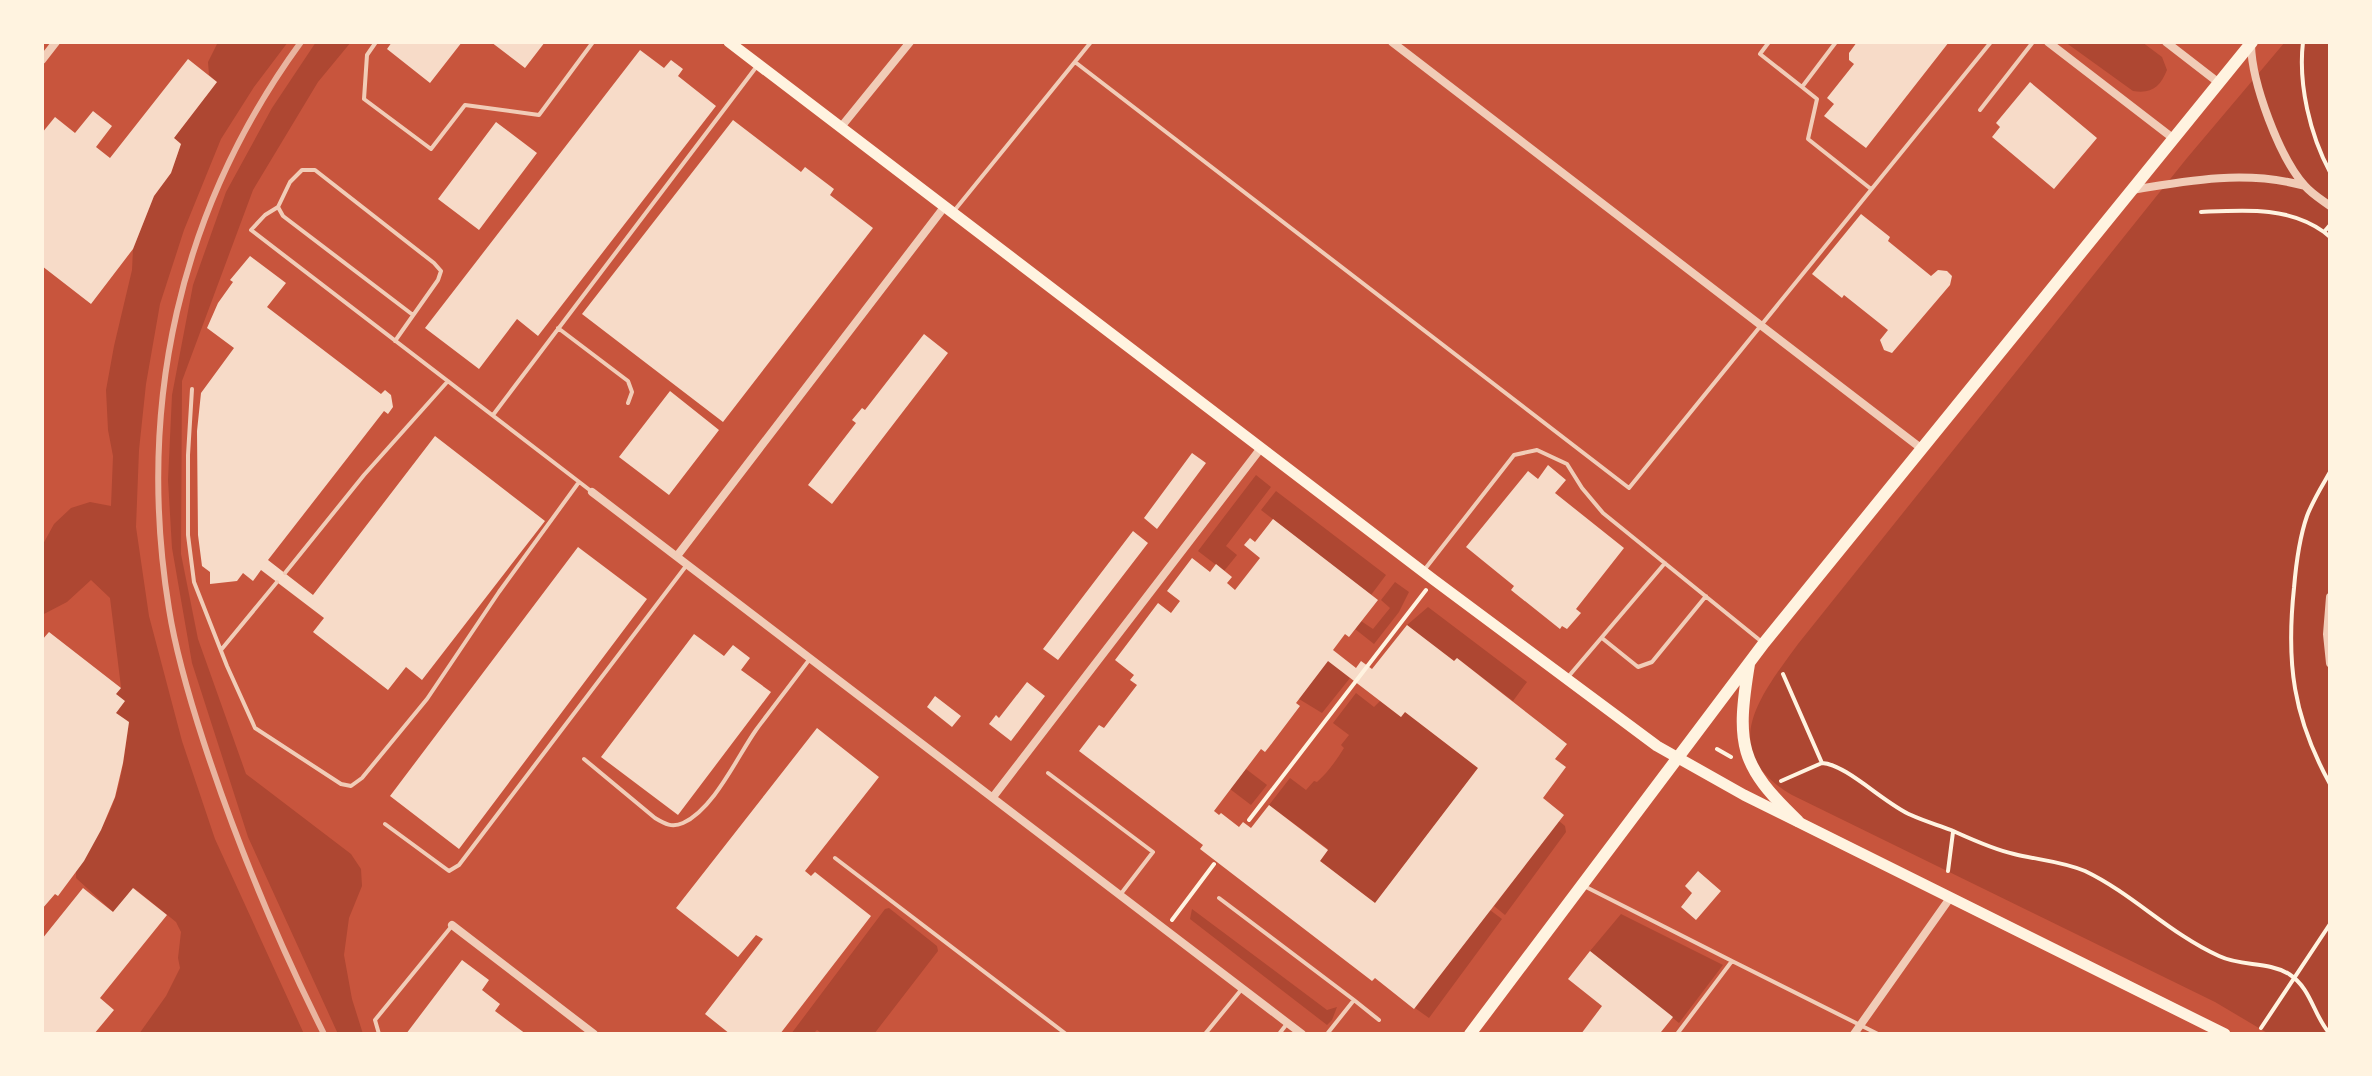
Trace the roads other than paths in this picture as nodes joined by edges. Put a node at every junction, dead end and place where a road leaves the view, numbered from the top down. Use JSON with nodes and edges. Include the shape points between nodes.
{"nodes":[{"id":1,"x":56,"y":42,"type":"edge"},
{"id":2,"x":376,"y":42,"type":"edge"},
{"id":3,"x":593,"y":42,"type":"edge"},
{"id":4,"x":729,"y":42,"type":"edge"},
{"id":5,"x":910,"y":42,"type":"edge"},
{"id":6,"x":1091,"y":42,"type":"edge"},
{"id":7,"x":1392,"y":42,"type":"edge"},
{"id":8,"x":1769,"y":42,"type":"edge"},
{"id":9,"x":1836,"y":42,"type":"edge"},
{"id":10,"x":1991,"y":42,"type":"edge"},
{"id":11,"x":2033,"y":42,"type":"edge"},
{"id":12,"x":2048,"y":42,"type":"edge"},
{"id":13,"x":2166,"y":42,"type":"edge"},
{"id":14,"x":2252,"y":43,"type":"edge"},
{"id":15,"x":42,"y":60,"type":"edge"},
{"id":16,"x":1075,"y":62,"type":"junction"},
{"id":17,"x":759,"y":65,"type":"junction"},
{"id":18,"x":2219,"y":83,"type":"junction"},
{"id":19,"x":1802,"y":87,"type":"junction"},
{"id":20,"x":1980,"y":110,"type":"dead end"},
{"id":21,"x":841,"y":127,"type":"junction"},
{"id":22,"x":2174,"y":139,"type":"junction"},
{"id":23,"x":2305,"y":187,"type":"junction"},
{"id":24,"x":1871,"y":189,"type":"junction"},
{"id":25,"x":2132,"y":190,"type":"junction"},
{"id":26,"x":2330,"y":206,"type":"edge"},
{"id":27,"x":278,"y":207,"type":"junction"},
{"id":28,"x":949,"y":210,"type":"junction"},
{"id":29,"x":413,"y":315,"type":"junction"},
{"id":30,"x":1761,"y":325,"type":"junction"},
{"id":31,"x":558,"y":328,"type":"junction"},
{"id":32,"x":395,"y":341,"type":"junction"},
{"id":33,"x":448,"y":381,"type":"junction"},
{"id":34,"x":192,"y":389,"type":"dead end"},
{"id":35,"x":628,"y":403,"type":"dead end"},
{"id":36,"x":493,"y":415,"type":"junction"},
{"id":37,"x":1261,"y":448,"type":"junction"},
{"id":38,"x":1922,"y":449,"type":"junction"},
{"id":39,"x":579,"y":482,"type":"junction"},
{"id":40,"x":592,"y":492,"type":"joint"},
{"id":41,"x":677,"y":556,"type":"junction"},
{"id":42,"x":1665,"y":563,"type":"junction"},
{"id":43,"x":688,"y":564,"type":"junction"},
{"id":44,"x":1423,"y":571,"type":"junction"},
{"id":45,"x":285,"y":573,"type":"dead end"},
{"id":46,"x":277,"y":582,"type":"dead end"},
{"id":47,"x":1706,"y":596,"type":"junction"},
{"id":48,"x":2330,"y":597,"type":"edge"},
{"id":49,"x":1602,"y":638,"type":"junction"},
{"id":50,"x":1764,"y":643,"type":"junction"},
{"id":51,"x":221,"y":650,"type":"junction"},
{"id":52,"x":811,"y":658,"type":"junction"},
{"id":53,"x":1749,"y":662,"type":"junction"},
{"id":54,"x":2330,"y":663,"type":"edge"},
{"id":55,"x":1566,"y":680,"type":"junction"},
{"id":56,"x":1676,"y":758,"type":"junction"},
{"id":57,"x":584,"y":759,"type":"dead end"},
{"id":58,"x":1048,"y":773,"type":"dead end"},
{"id":59,"x":993,"y":797,"type":"junction"},
{"id":60,"x":1798,"y":821,"type":"junction"},
{"id":61,"x":385,"y":824,"type":"dead end"},
{"id":62,"x":835,"y":858,"type":"dead end"},
{"id":63,"x":1581,"y":884,"type":"junction"},
{"id":64,"x":1120,"y":895,"type":"junction"},
{"id":65,"x":1219,"y":898,"type":"dead end"},
{"id":66,"x":1950,"y":898,"type":"junction"},
{"id":67,"x":452,"y":925,"type":"joint"},
{"id":68,"x":1732,"y":961,"type":"junction"},
{"id":69,"x":1242,"y":988,"type":"junction"},
{"id":70,"x":1354,"y":1000,"type":"junction"},
{"id":71,"x":1379,"y":1020,"type":"dead end"},
{"id":72,"x":1288,"y":1023,"type":"junction"},
{"id":73,"x":1861,"y":1025,"type":"junction"},
{"id":74,"x":2220,"y":1033,"type":"edge"},
{"id":75,"x":379,"y":1034,"type":"edge"},
{"id":76,"x":594,"y":1034,"type":"edge"},
{"id":77,"x":1066,"y":1034,"type":"edge"},
{"id":78,"x":1205,"y":1034,"type":"edge"},
{"id":79,"x":1279,"y":1034,"type":"edge"},
{"id":80,"x":1302,"y":1034,"type":"edge"},
{"id":81,"x":1327,"y":1034,"type":"edge"},
{"id":82,"x":1470,"y":1034,"type":"edge"},
{"id":83,"x":1677,"y":1034,"type":"edge"},
{"id":84,"x":1854,"y":1034,"type":"edge"},
{"id":85,"x":1878,"y":1034,"type":"edge"}],
"edges":[{"from":1,"to":15,"type":"street"},
{"from":2,"to":3,"type":"lane","via":[[367,55],[364,99],[431,149],[465,105],[539,115]]},
{"from":4,"to":17,"type":"main road"},
{"from":5,"to":21,"type":"street"},
{"from":6,"to":16,"type":"lane"},
{"from":7,"to":30,"type":"street"},
{"from":8,"to":19,"type":"lane","via":[[1760,54]]},
{"from":9,"to":19,"type":"lane"},
{"from":10,"to":24,"type":"lane"},
{"from":11,"to":20,"type":"lane"},
{"from":12,"to":22,"type":"street"},
{"from":13,"to":18,"type":"street"},
{"from":14,"to":18,"type":"main road"},
{"from":14,"to":23,"type":"street","via":[[2261,98]]},
{"from":16,"to":28,"type":"lane"},
{"from":16,"to":30,"type":"lane","via":[[1629,488]]},
{"from":17,"to":21,"type":"main road"},
{"from":17,"to":31,"type":"lane"},
{"from":18,"to":22,"type":"main road"},
{"from":19,"to":24,"type":"lane","via":[[1817,99],[1808,139]]},
{"from":21,"to":28,"type":"main road"},
{"from":22,"to":25,"type":"main road"},
{"from":23,"to":25,"type":"street","via":[[2247,176]]},
{"from":23,"to":26,"type":"street"},
{"from":24,"to":30,"type":"lane"},
{"from":25,"to":38,"type":"main road"},
{"from":27,"to":29,"type":"lane"},
{"from":27,"to":29,"type":"lane","via":[[302,170],[315,170],[434,263],[441,271],[438,280]]},
{"from":27,"to":32,"type":"lane","via":[[251,230]]},
{"from":28,"to":37,"type":"main road"},
{"from":28,"to":41,"type":"street"},
{"from":29,"to":32,"type":"lane"},
{"from":30,"to":38,"type":"street"},
{"from":31,"to":35,"type":"lane","via":[[628,381]]},
{"from":31,"to":36,"type":"lane"},
{"from":32,"to":33,"type":"lane"},
{"from":33,"to":36,"type":"lane"},
{"from":33,"to":45,"type":"lane"},
{"from":34,"to":51,"type":"lane","via":[[188,535],[194,582]]},
{"from":36,"to":39,"type":"lane"},
{"from":37,"to":44,"type":"main road"},
{"from":37,"to":59,"type":"street"},
{"from":38,"to":50,"type":"main road"},
{"from":39,"to":40,"type":"lane"},
{"from":39,"to":51,"type":"lane","via":[[427,699],[351,786],[255,728]]},
{"from":40,"to":41,"type":"street"},
{"from":41,"to":43,"type":"street"},
{"from":42,"to":44,"type":"lane","via":[[1603,513],[1567,464],[1537,450],[1514,455]]},
{"from":42,"to":47,"type":"lane"},
{"from":42,"to":49,"type":"lane"},
{"from":43,"to":52,"type":"street"},
{"from":43,"to":61,"type":"lane","via":[[459,865],[449,871]]},
{"from":44,"to":55,"type":"main road"},
{"from":46,"to":51,"type":"lane"},
{"from":47,"to":49,"type":"lane","via":[[1652,662],[1638,667]]},
{"from":47,"to":50,"type":"lane"},
{"from":48,"to":54,"type":"street"},
{"from":49,"to":55,"type":"lane"},
{"from":50,"to":53,"type":"main road"},
{"from":52,"to":57,"type":"lane","via":[[699,812],[681,824],[655,818]]},
{"from":52,"to":59,"type":"street"},
{"from":53,"to":56,"type":"main road"},
{"from":53,"to":60,"type":"main road","via":[[1741,716],[1745,751],[1761,784]]},
{"from":55,"to":56,"type":"main road"},
{"from":56,"to":60,"type":"main road"},
{"from":56,"to":63,"type":"main road"},
{"from":58,"to":64,"type":"lane","via":[[1153,852]]},
{"from":59,"to":64,"type":"street"},
{"from":60,"to":66,"type":"main road"},
{"from":62,"to":77,"type":"lane"},
{"from":63,"to":68,"type":"lane"},
{"from":63,"to":82,"type":"main road"},
{"from":64,"to":69,"type":"street"},
{"from":65,"to":70,"type":"lane"},
{"from":66,"to":73,"type":"street"},
{"from":66,"to":74,"type":"main road"},
{"from":67,"to":75,"type":"lane","via":[[375,1020]]},
{"from":67,"to":76,"type":"street"},
{"from":68,"to":73,"type":"lane"},
{"from":68,"to":83,"type":"lane"},
{"from":69,"to":72,"type":"street"},
{"from":69,"to":78,"type":"lane"},
{"from":70,"to":71,"type":"lane"},
{"from":70,"to":81,"type":"lane"},
{"from":72,"to":79,"type":"lane"},
{"from":72,"to":80,"type":"street"},
{"from":73,"to":84,"type":"street"},
{"from":73,"to":85,"type":"lane"}]}
